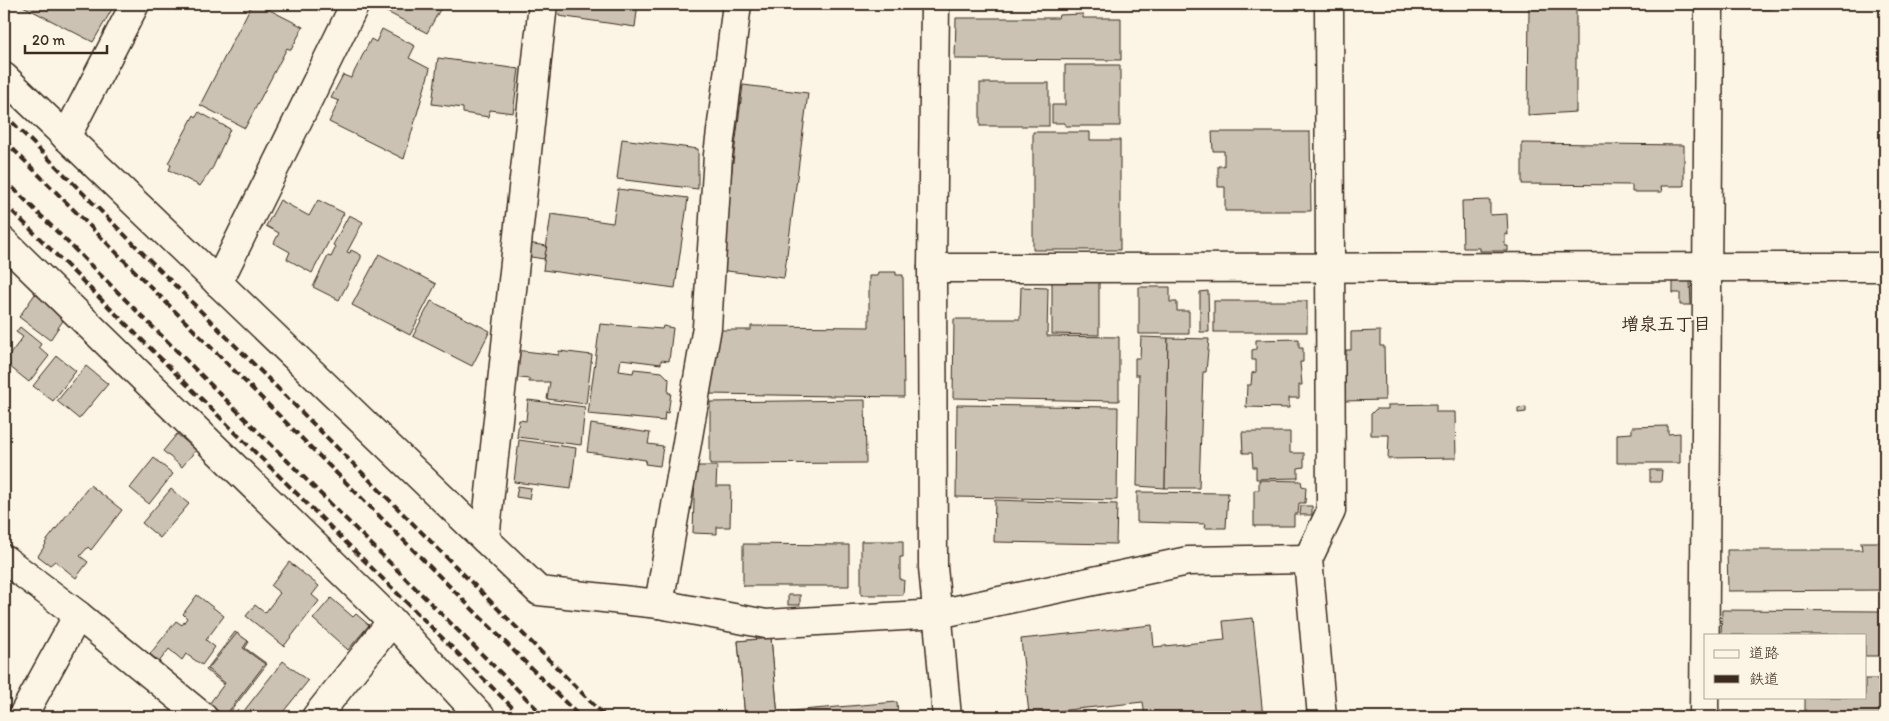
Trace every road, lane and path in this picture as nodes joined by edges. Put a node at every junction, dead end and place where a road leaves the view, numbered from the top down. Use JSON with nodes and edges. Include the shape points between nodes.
{"nodes":[{"id":1,"x":135,"y":4,"type":"edge"},
{"id":2,"x":355,"y":4,"type":"edge"},
{"id":3,"x":543,"y":4,"type":"edge"},
{"id":4,"x":737,"y":4,"type":"edge"},
{"id":5,"x":935,"y":4,"type":"edge"},
{"id":6,"x":1329,"y":4,"type":"edge"},
{"id":7,"x":1709,"y":4,"type":"edge"},
{"id":8,"x":4,"y":77,"type":"edge"},
{"id":9,"x":66,"y":137,"type":"junction"},
{"id":10,"x":7,"y":254,"type":"edge"},
{"id":11,"x":1330,"y":267,"type":"junction"},
{"id":12,"x":1706,"y":267,"type":"junction"},
{"id":13,"x":1885,"y":267,"type":"edge"},
{"id":14,"x":932,"y":268,"type":"junction"},
{"id":15,"x":218,"y":283,"type":"junction"},
{"id":16,"x":485,"y":539,"type":"junction"},
{"id":17,"x":4,"y":559,"type":"edge"},
{"id":18,"x":1308,"y":559,"type":"junction"},
{"id":19,"x":659,"y":604,"type":"junction"},
{"id":20,"x":938,"y":614,"type":"junction"},
{"id":21,"x":78,"y":615,"type":"junction"},
{"id":22,"x":392,"y":621,"type":"junction"},
{"id":23,"x":1704,"y":634,"type":"edge"},
{"id":24,"x":1704,"y":698,"type":"edge"},
{"id":25,"x":22,"y":717,"type":"edge"},
{"id":26,"x":203,"y":717,"type":"edge"},
{"id":27,"x":316,"y":717,"type":"edge"},
{"id":28,"x":481,"y":717,"type":"edge"},
{"id":29,"x":947,"y":717,"type":"edge"},
{"id":30,"x":1322,"y":717,"type":"edge"},
{"id":31,"x":1704,"y":717,"type":"edge"}],
"edges":[{"from":1,"to":9,"type":"street"},
{"from":2,"to":15,"type":"street"},
{"from":3,"to":16,"type":"street"},
{"from":4,"to":19,"type":"street","via":[[718,155],[707,327]]},
{"from":5,"to":14,"type":"street"},
{"from":6,"to":11,"type":"street"},
{"from":7,"to":12,"type":"street"},
{"from":8,"to":9,"type":"street"},
{"from":9,"to":15,"type":"street"},
{"from":10,"to":22,"type":"street"},
{"from":11,"to":12,"type":"street"},
{"from":11,"to":14,"type":"street"},
{"from":11,"to":18,"type":"street","via":[[1331,511]]},
{"from":12,"to":13,"type":"street"},
{"from":12,"to":23,"type":"street"},
{"from":14,"to":20,"type":"street","via":[[933,567]]},
{"from":15,"to":16,"type":"street"},
{"from":16,"to":19,"type":"street","via":[[539,591]]},
{"from":17,"to":21,"type":"street"},
{"from":18,"to":20,"type":"street","via":[[1188,561]]},
{"from":18,"to":30,"type":"street"},
{"from":19,"to":20,"type":"street","via":[[766,624]]},
{"from":20,"to":29,"type":"street"},
{"from":21,"to":25,"type":"street"},
{"from":21,"to":26,"type":"street"},
{"from":22,"to":27,"type":"street"},
{"from":22,"to":28,"type":"street"},
{"from":24,"to":31,"type":"street"}]}
